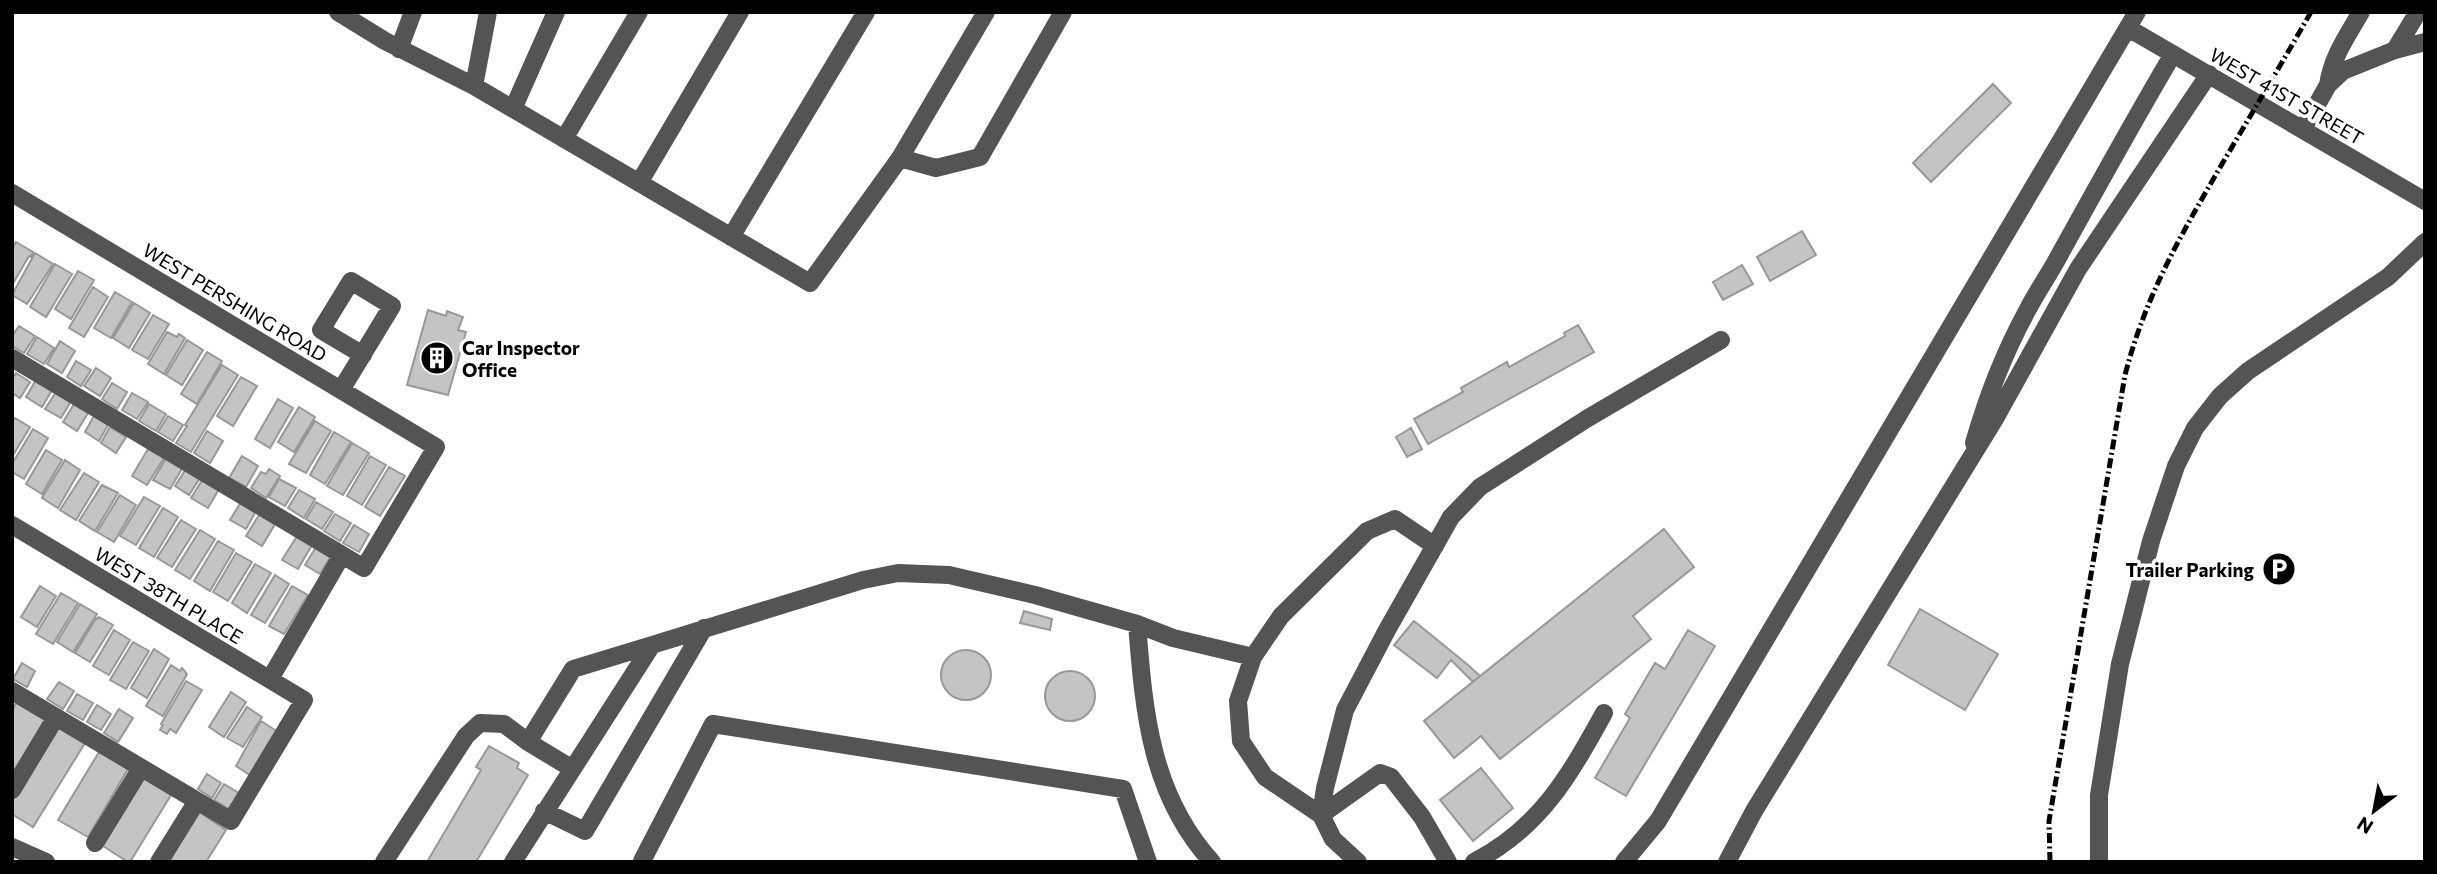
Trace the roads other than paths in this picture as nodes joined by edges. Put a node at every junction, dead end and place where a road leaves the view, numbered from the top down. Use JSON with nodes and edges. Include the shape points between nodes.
{"nodes":[{"id":1,"x":338,"y":12,"type":"edge"},
{"id":2,"x":413,"y":12,"type":"edge"},
{"id":3,"x":488,"y":12,"type":"edge"},
{"id":4,"x":556,"y":12,"type":"edge"},
{"id":5,"x":639,"y":12,"type":"edge"},
{"id":6,"x":740,"y":12,"type":"edge"},
{"id":7,"x":866,"y":12,"type":"edge"},
{"id":8,"x":986,"y":12,"type":"edge"},
{"id":9,"x":1063,"y":12,"type":"edge"},
{"id":10,"x":2361,"y":12,"type":"edge"},
{"id":11,"x":2418,"y":12,"type":"edge"},
{"id":12,"x":2132,"y":20,"type":"edge"},
{"id":13,"x":2425,"y":42,"type":"edge"},
{"id":14,"x":399,"y":49,"type":"junction"},
{"id":15,"x":2395,"y":50,"type":"junction"},
{"id":16,"x":2173,"y":54,"type":"junction"},
{"id":17,"x":2209,"y":75,"type":"junction"},
{"id":18,"x":2328,"y":85,"type":"junction"},
{"id":19,"x":474,"y":86,"type":"junction"},
{"id":20,"x":513,"y":109,"type":"junction"},
{"id":21,"x":2303,"y":129,"type":"junction"},
{"id":22,"x":564,"y":139,"type":"junction"},
{"id":23,"x":900,"y":158,"type":"junction"},
{"id":24,"x":639,"y":183,"type":"junction"},
{"id":25,"x":12,"y":193,"type":"edge"},
{"id":26,"x":2425,"y":201,"type":"edge"},
{"id":27,"x":731,"y":237,"type":"junction"},
{"id":28,"x":2425,"y":242,"type":"edge"},
{"id":29,"x":1721,"y":340,"type":"dead end"},
{"id":30,"x":363,"y":355,"type":"dead end"},
{"id":31,"x":12,"y":358,"type":"edge"},
{"id":32,"x":341,"y":390,"type":"junction"},
{"id":33,"x":1968,"y":463,"type":"junction"},
{"id":34,"x":12,"y":525,"type":"edge"},
{"id":35,"x":1435,"y":546,"type":"junction"},
{"id":36,"x":342,"y":555,"type":"junction"},
{"id":37,"x":1137,"y":624,"type":"junction"},
{"id":38,"x":704,"y":628,"type":"junction"},
{"id":39,"x":652,"y":645,"type":"junction"},
{"id":40,"x":1253,"y":657,"type":"junction"},
{"id":41,"x":270,"y":679,"type":"junction"},
{"id":42,"x":12,"y":691,"type":"edge"},
{"id":43,"x":1604,"y":713,"type":"dead end"},
{"id":44,"x":56,"y":717,"type":"junction"},
{"id":45,"x":528,"y":742,"type":"junction"},
{"id":46,"x":141,"y":768,"type":"junction"},
{"id":47,"x":571,"y":768,"type":"junction"},
{"id":48,"x":12,"y":790,"type":"edge"},
{"id":49,"x":197,"y":801,"type":"junction"},
{"id":50,"x":544,"y":811,"type":"junction"},
{"id":51,"x":1321,"y":815,"type":"junction"},
{"id":52,"x":95,"y":843,"type":"dead end"},
{"id":53,"x":12,"y":847,"type":"edge"},
{"id":54,"x":46,"y":862,"type":"edge"},
{"id":55,"x":159,"y":862,"type":"edge"},
{"id":56,"x":384,"y":862,"type":"edge"},
{"id":57,"x":513,"y":862,"type":"edge"},
{"id":58,"x":643,"y":862,"type":"edge"},
{"id":59,"x":1148,"y":862,"type":"edge"},
{"id":60,"x":1212,"y":862,"type":"edge"},
{"id":61,"x":1358,"y":862,"type":"edge"},
{"id":62,"x":1448,"y":862,"type":"edge"},
{"id":63,"x":1475,"y":862,"type":"edge"},
{"id":64,"x":1624,"y":862,"type":"edge"},
{"id":65,"x":1727,"y":862,"type":"edge"},
{"id":66,"x":2099,"y":862,"type":"edge"}],
"edges":[{"from":1,"to":14,"type":"street"},
{"from":2,"to":14,"type":"street"},
{"from":3,"to":19,"type":"street"},
{"from":4,"to":20,"type":"street"},
{"from":5,"to":22,"type":"street"},
{"from":6,"to":24,"type":"street"},
{"from":7,"to":27,"type":"street"},
{"from":8,"to":23,"type":"street"},
{"from":9,"to":23,"type":"street","via":[[980,157],[936,168]]},
{"from":10,"to":18,"type":"street","via":[[2337,52]]},
{"from":11,"to":15,"type":"street"},
{"from":12,"to":16,"type":"street","name":"WEST 41ST STREET"},
{"from":12,"to":64,"type":"street","via":[[1658,821]]},
{"from":13,"to":15,"type":"street"},
{"from":14,"to":19,"type":"street"},
{"from":15,"to":18,"type":"street","via":[[2343,71]]},
{"from":16,"to":17,"type":"street","name":"WEST 41ST STREET"},
{"from":16,"to":33,"type":"street","via":[[2028,309],[1982,412]]},
{"from":17,"to":21,"type":"street","name":"WEST 41ST STREET"},
{"from":17,"to":33,"type":"street","via":[[2078,269]]},
{"from":18,"to":21,"type":"street"},
{"from":19,"to":20,"type":"street"},
{"from":20,"to":22,"type":"street"},
{"from":21,"to":26,"type":"street","name":"WEST 41ST STREET"},
{"from":22,"to":24,"type":"street"},
{"from":23,"to":27,"type":"street","via":[[810,283]]},
{"from":24,"to":27,"type":"street"},
{"from":25,"to":32,"type":"street","name":"WEST PERSHING ROAD"},
{"from":28,"to":66,"type":"street","via":[[2388,277],[2248,371],[2195,428],[2176,466],[2151,541],[2120,664],[2099,795]]},
{"from":29,"to":35,"type":"street","via":[[1480,487],[1451,517]]},
{"from":30,"to":32,"type":"street"},
{"from":31,"to":36,"type":"street"},
{"from":32,"to":36,"type":"street","name":"WEST PERSHING ROAD","via":[[436,447],[364,569]]},
{"from":33,"to":65,"type":"street"},
{"from":34,"to":41,"type":"street","name":"WEST 38TH PLACE"},
{"from":35,"to":40,"type":"street","via":[[1395,519],[1367,531],[1281,616]]},
{"from":35,"to":51,"type":"street","via":[[1345,710]]},
{"from":36,"to":41,"type":"street"},
{"from":37,"to":38,"type":"street","via":[[949,575],[898,573]]},
{"from":37,"to":40,"type":"street","via":[[1173,638]]},
{"from":37,"to":60,"type":"street","via":[[1148,724],[1163,786],[1180,820]]},
{"from":38,"to":39,"type":"street"},
{"from":38,"to":50,"type":"street","via":[[585,831]]},
{"from":39,"to":45,"type":"street","via":[[573,669]]},
{"from":39,"to":47,"type":"street"},
{"from":40,"to":51,"type":"street","via":[[1238,701],[1241,741],[1265,777]]},
{"from":41,"to":49,"type":"street","name":"WEST 38TH PLACE","via":[[304,700],[231,821]]},
{"from":42,"to":44,"type":"street"},
{"from":43,"to":63,"type":"street","via":[[1568,778],[1533,820],[1506,844]]},
{"from":44,"to":46,"type":"street"},
{"from":44,"to":48,"type":"street"},
{"from":45,"to":47,"type":"street"},
{"from":45,"to":56,"type":"street","via":[[504,724],[480,723],[466,736]]},
{"from":46,"to":49,"type":"street"},
{"from":46,"to":52,"type":"street"},
{"from":47,"to":50,"type":"street"},
{"from":49,"to":55,"type":"street"},
{"from":50,"to":57,"type":"street"},
{"from":51,"to":61,"type":"street","via":[[1333,839]]},
{"from":51,"to":62,"type":"street","via":[[1380,773],[1391,776]]},
{"from":53,"to":54,"type":"street"},
{"from":58,"to":59,"type":"street","via":[[713,724],[1123,789]]}]}
